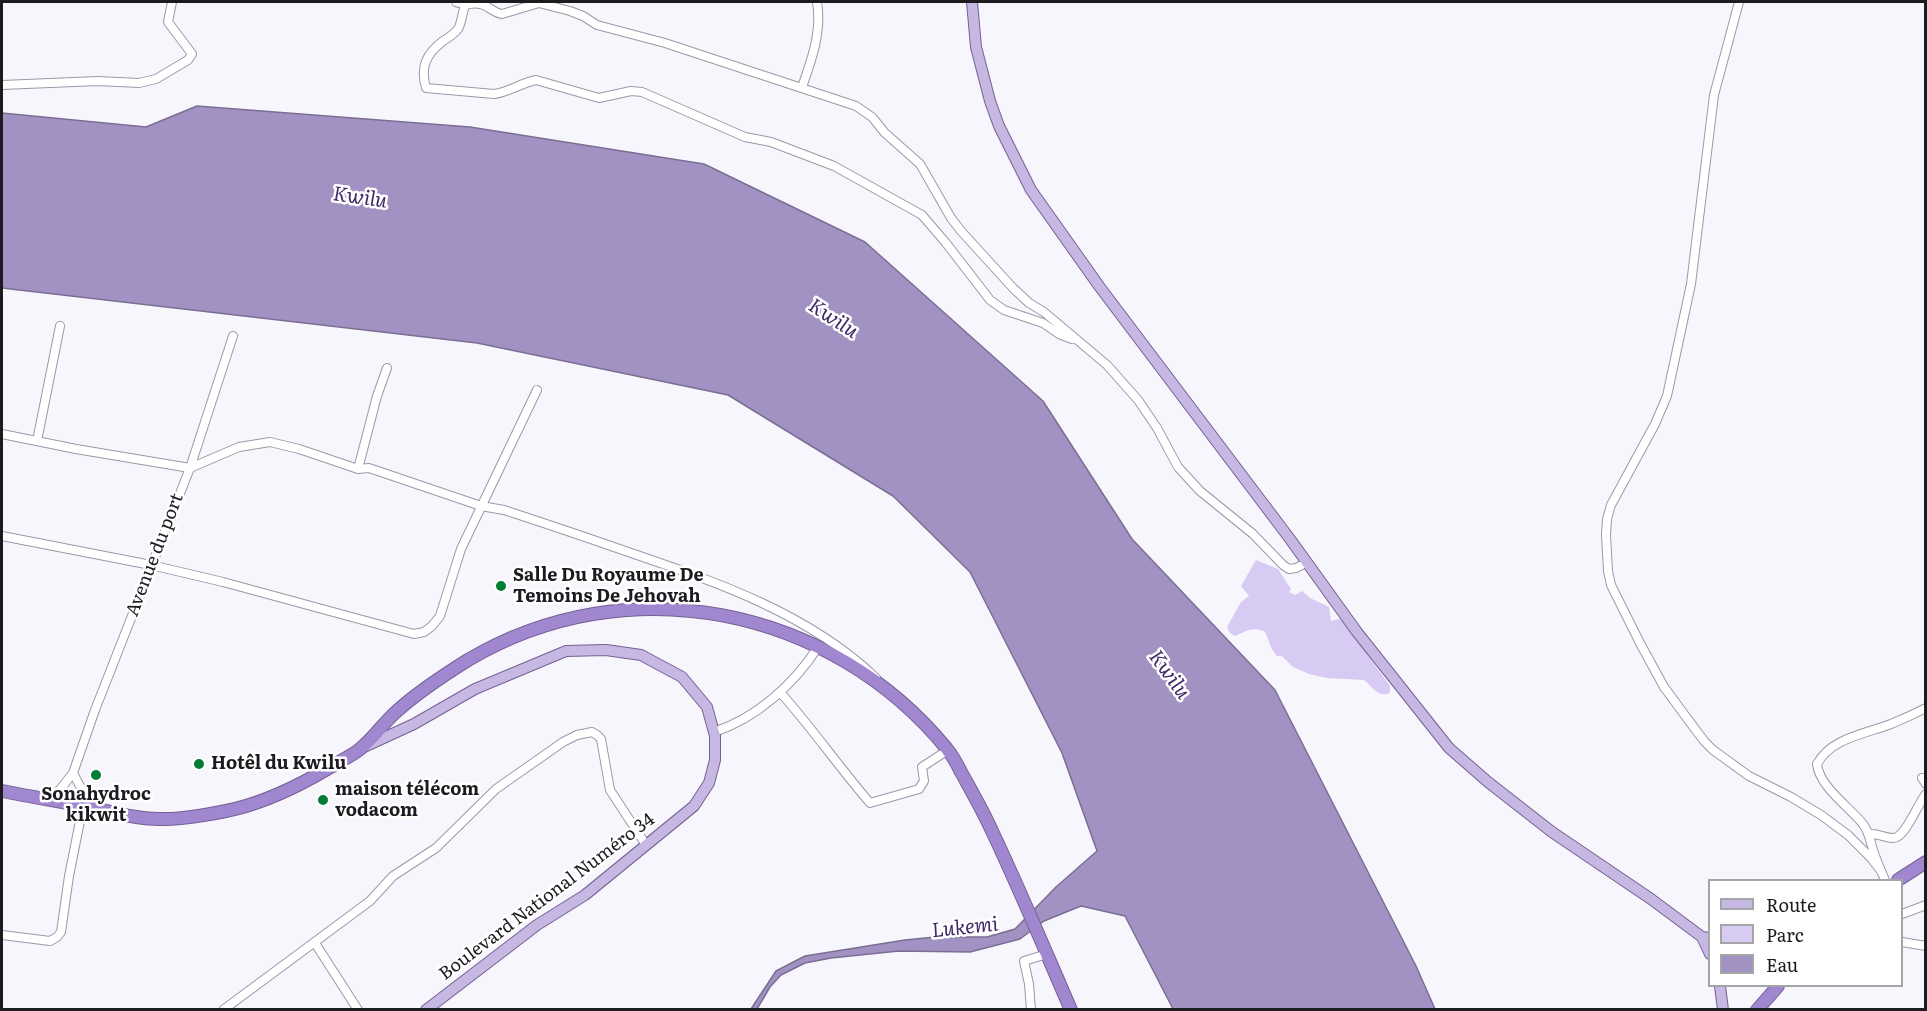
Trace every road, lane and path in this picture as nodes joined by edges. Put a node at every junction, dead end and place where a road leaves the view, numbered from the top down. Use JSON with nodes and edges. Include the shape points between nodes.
{"nodes":[{"id":1,"x":172,"y":2,"type":"edge"},
{"id":2,"x":456,"y":2,"type":"edge"},
{"id":3,"x":539,"y":2,"type":"edge"},
{"id":4,"x":817,"y":2,"type":"edge"},
{"id":5,"x":1739,"y":2,"type":"edge"},
{"id":6,"x":971,"y":4,"type":"edge"},
{"id":7,"x":465,"y":6,"type":"junction"},
{"id":8,"x":2,"y":85,"type":"edge"},
{"id":9,"x":802,"y":87,"type":"junction"},
{"id":10,"x":60,"y":326,"type":"dead end"},
{"id":11,"x":233,"y":336,"type":"dead end"},
{"id":12,"x":1075,"y":339,"type":"junction"},
{"id":13,"x":387,"y":368,"type":"dead end"},
{"id":14,"x":537,"y":390,"type":"dead end"},
{"id":15,"x":2,"y":434,"type":"edge"},
{"id":16,"x":38,"y":441,"type":"junction"},
{"id":17,"x":190,"y":468,"type":"junction"},
{"id":18,"x":358,"y":469,"type":"junction"},
{"id":19,"x":481,"y":506,"type":"junction"},
{"id":20,"x":2,"y":536,"type":"edge"},
{"id":21,"x":1306,"y":563,"type":"junction"},
{"id":22,"x":151,"y":565,"type":"junction"},
{"id":23,"x":818,"y":647,"type":"junction"},
{"id":24,"x":780,"y":692,"type":"junction"},
{"id":25,"x":892,"y":693,"type":"junction"},
{"id":26,"x":1926,"y":708,"type":"edge"},
{"id":27,"x":714,"y":732,"type":"junction"},
{"id":28,"x":359,"y":749,"type":"junction"},
{"id":29,"x":948,"y":750,"type":"junction"},
{"id":30,"x":73,"y":773,"type":"junction"},
{"id":31,"x":2,"y":791,"type":"edge"},
{"id":32,"x":1926,"y":794,"type":"edge"},
{"id":33,"x":51,"y":801,"type":"junction"},
{"id":34,"x":87,"y":807,"type":"junction"},
{"id":35,"x":1869,"y":834,"type":"junction"},
{"id":36,"x":646,"y":845,"type":"junction"},
{"id":37,"x":1926,"y":862,"type":"edge"},
{"id":38,"x":1881,"y":871,"type":"junction"},
{"id":39,"x":1885,"y":879,"type":"edge"},
{"id":40,"x":1900,"y":879,"type":"edge"},
{"id":41,"x":1926,"y":905,"type":"edge"},
{"id":42,"x":1903,"y":914,"type":"edge"},
{"id":43,"x":2,"y":935,"type":"edge"},
{"id":44,"x":1706,"y":938,"type":"edge"},
{"id":45,"x":1903,"y":942,"type":"edge"},
{"id":46,"x":315,"y":943,"type":"junction"},
{"id":47,"x":1926,"y":946,"type":"edge"},
{"id":48,"x":1046,"y":953,"type":"junction"},
{"id":49,"x":1720,"y":987,"type":"edge"},
{"id":50,"x":1777,"y":987,"type":"edge"},
{"id":51,"x":223,"y":1010,"type":"edge"},
{"id":52,"x":358,"y":1010,"type":"edge"},
{"id":53,"x":426,"y":1010,"type":"edge"},
{"id":54,"x":1031,"y":1010,"type":"edge"},
{"id":55,"x":1071,"y":1010,"type":"edge"},
{"id":56,"x":1723,"y":1010,"type":"edge"},
{"id":57,"x":1757,"y":1010,"type":"edge"}],
"edges":[{"from":1,"to":8,"type":"street","via":[[168,22],[192,54],[156,79],[139,83]]},
{"from":2,"to":7,"type":"street"},
{"from":3,"to":7,"type":"street","via":[[502,14],[483,4]]},
{"from":3,"to":9,"type":"street","via":[[583,16],[597,25]]},
{"from":4,"to":9,"type":"street","via":[[813,56]]},
{"from":5,"to":38,"type":"street","via":[[1713,95],[1691,284],[1666,396],[1611,505],[1606,535],[1608,572],[1619,602],[1664,687],[1705,742],[1749,776],[1821,815],[1848,835]]},
{"from":6,"to":21,"type":"main road","via":[[976,47],[990,100],[1031,190]]},
{"from":7,"to":12,"type":"street","via":[[460,26],[427,58],[426,88],[494,94],[536,80],[599,98],[642,92],[745,137],[803,154],[834,166],[922,216],[990,300],[1004,310]]},
{"from":9,"to":12,"type":"street","via":[[855,106],[872,117],[920,164],[951,218],[974,247],[1029,303]]},
{"from":10,"to":16,"type":"street"},
{"from":11,"to":17,"type":"street","name":"Avenue du port"},
{"from":12,"to":21,"type":"street","via":[[1107,365],[1138,400],[1178,467],[1200,491],[1282,565],[1296,568]]},
{"from":13,"to":18,"type":"street"},
{"from":14,"to":19,"type":"street"},
{"from":15,"to":16,"type":"street"},
{"from":16,"to":17,"type":"street"},
{"from":17,"to":18,"type":"street","via":[[239,447],[270,442]]},
{"from":17,"to":22,"type":"street","name":"Avenue du port"},
{"from":18,"to":19,"type":"street","via":[[369,468]]},
{"from":19,"to":22,"type":"street","via":[[461,549],[440,616],[424,632],[414,634]]},
{"from":19,"to":25,"type":"street","via":[[504,510],[653,560],[761,602],[837,646]]},
{"from":20,"to":22,"type":"street"},
{"from":21,"to":44,"type":"main road","via":[[1449,748],[1552,832]]},
{"from":22,"to":30,"type":"street","name":"Avenue du port"},
{"from":23,"to":24,"type":"street","via":[[806,666]]},
{"from":23,"to":25,"type":"highway"},
{"from":23,"to":28,"type":"highway","via":[[774,628],[680,609],[638,610],[566,620],[470,659],[396,711]]},
{"from":24,"to":27,"type":"street","via":[[739,722]]},
{"from":24,"to":29,"type":"street","via":[[870,803],[919,789],[924,781],[922,767]]},
{"from":25,"to":29,"type":"highway"},
{"from":26,"to":35,"type":"street","via":[[1840,743],[1817,764],[1820,775]]},
{"from":27,"to":28,"type":"main road","name":"Boulevard National Numéro 34","via":[[707,707],[682,676],[641,655],[606,650],[566,651],[475,689],[414,724]]},
{"from":27,"to":36,"type":"main road","name":"Boulevard National Numéro 34","via":[[715,760],[709,783],[693,806]]},
{"from":28,"to":34,"type":"highway","via":[[317,776],[244,807],[160,819]]},
{"from":29,"to":48,"type":"highway","via":[[976,798]]},
{"from":30,"to":33,"type":"street","name":"Avenue du port"},
{"from":30,"to":34,"type":"street"},
{"from":31,"to":33,"type":"highway"},
{"from":32,"to":35,"type":"street","via":[[1897,837]]},
{"from":33,"to":34,"type":"highway"},
{"from":34,"to":43,"type":"street","via":[[69,876],[61,932],[50,941]]},
{"from":35,"to":38,"type":"street"},
{"from":36,"to":46,"type":"street","via":[[610,790],[601,739],[592,732],[577,735],[496,789],[436,848],[393,876],[370,901]]},
{"from":36,"to":53,"type":"main road","name":"Boulevard National Numéro 34","via":[[585,895],[537,925]]},
{"from":37,"to":40,"type":"highway"},
{"from":38,"to":39,"type":"street"},
{"from":41,"to":42,"type":"street"},
{"from":45,"to":47,"type":"street"},
{"from":46,"to":51,"type":"street"},
{"from":46,"to":52,"type":"street"},
{"from":48,"to":54,"type":"street","via":[[1023,961]]},
{"from":48,"to":55,"type":"highway"},
{"from":49,"to":56,"type":"main road"},
{"from":50,"to":57,"type":"highway"}]}
